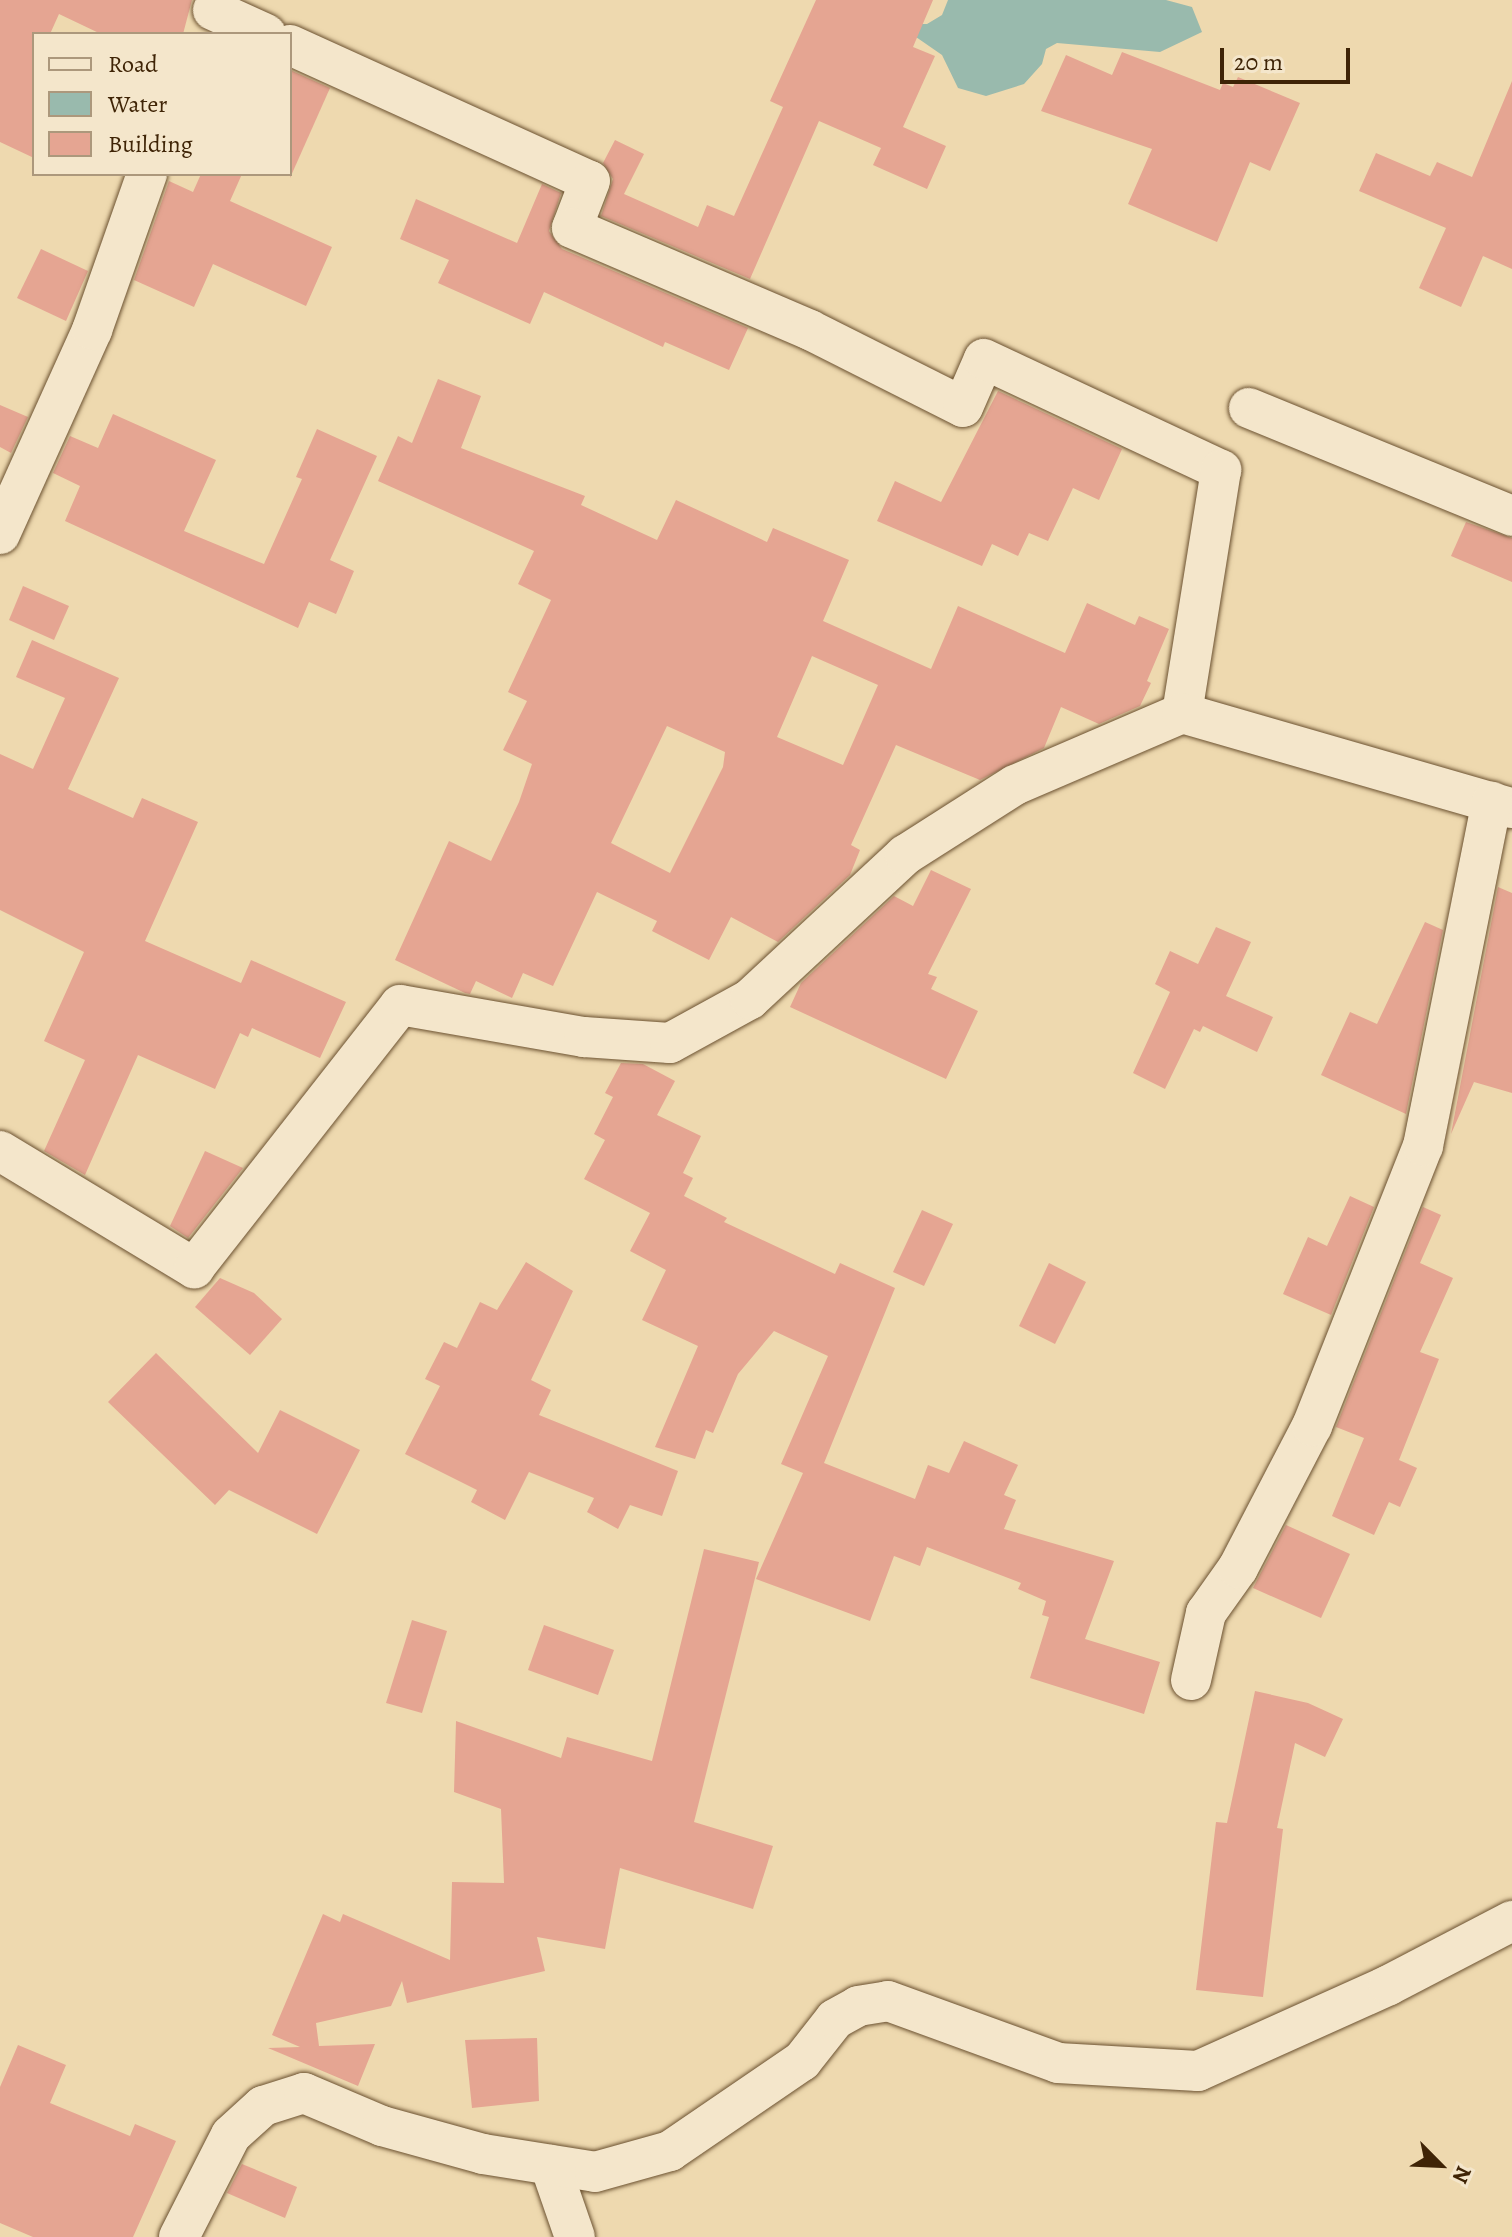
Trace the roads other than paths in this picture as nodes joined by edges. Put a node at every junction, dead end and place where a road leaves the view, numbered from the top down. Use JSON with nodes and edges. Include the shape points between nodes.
{"nodes":[{"id":1,"x":211,"y":15,"type":"edge"},
{"id":2,"x":260,"y":32,"type":"edge"},
{"id":3,"x":292,"y":46,"type":"edge"},
{"id":4,"x":146,"y":176,"type":"edge"},
{"id":5,"x":1249,"y":408,"type":"dead end"},
{"id":6,"x":4,"y":516,"type":"edge"},
{"id":7,"x":1512,"y":516,"type":"edge"},
{"id":8,"x":1182,"y":713,"type":"junction"},
{"id":9,"x":1502,"y":805,"type":"edge"},
{"id":10,"x":0,"y":1151,"type":"edge"},
{"id":11,"x":1191,"y":1680,"type":"dead end"},
{"id":12,"x":1512,"y":1921,"type":"edge"},
{"id":13,"x":550,"y":2165,"type":"junction"},
{"id":14,"x":179,"y":2237,"type":"edge"},
{"id":15,"x":575,"y":2237,"type":"edge"}],
"edges":[{"from":1,"to":2,"type":"street"},
{"from":3,"to":8,"type":"street","via":[[590,181],[572,228],[810,330],[963,407],[984,359],[1221,470]]},
{"from":4,"to":6,"type":"street","via":[[92,330]]},
{"from":5,"to":7,"type":"street"},
{"from":8,"to":9,"type":"street"},
{"from":8,"to":10,"type":"street","via":[[1015,785],[905,855],[750,999],[670,1043],[584,1037],[400,1005],[194,1268]]},
{"from":9,"to":11,"type":"street","via":[[1423,1146],[1312,1426],[1238,1568],[1206,1613]]},
{"from":12,"to":13,"type":"street","via":[[1389,1985],[1198,2071],[1058,2063],[888,2001],[858,2006],[835,2019],[802,2061],[670,2151],[595,2172]]},
{"from":13,"to":14,"type":"street","via":[[483,2154],[397,2130],[304,2093],[263,2106],[231,2135]]},
{"from":13,"to":15,"type":"street"}]}
